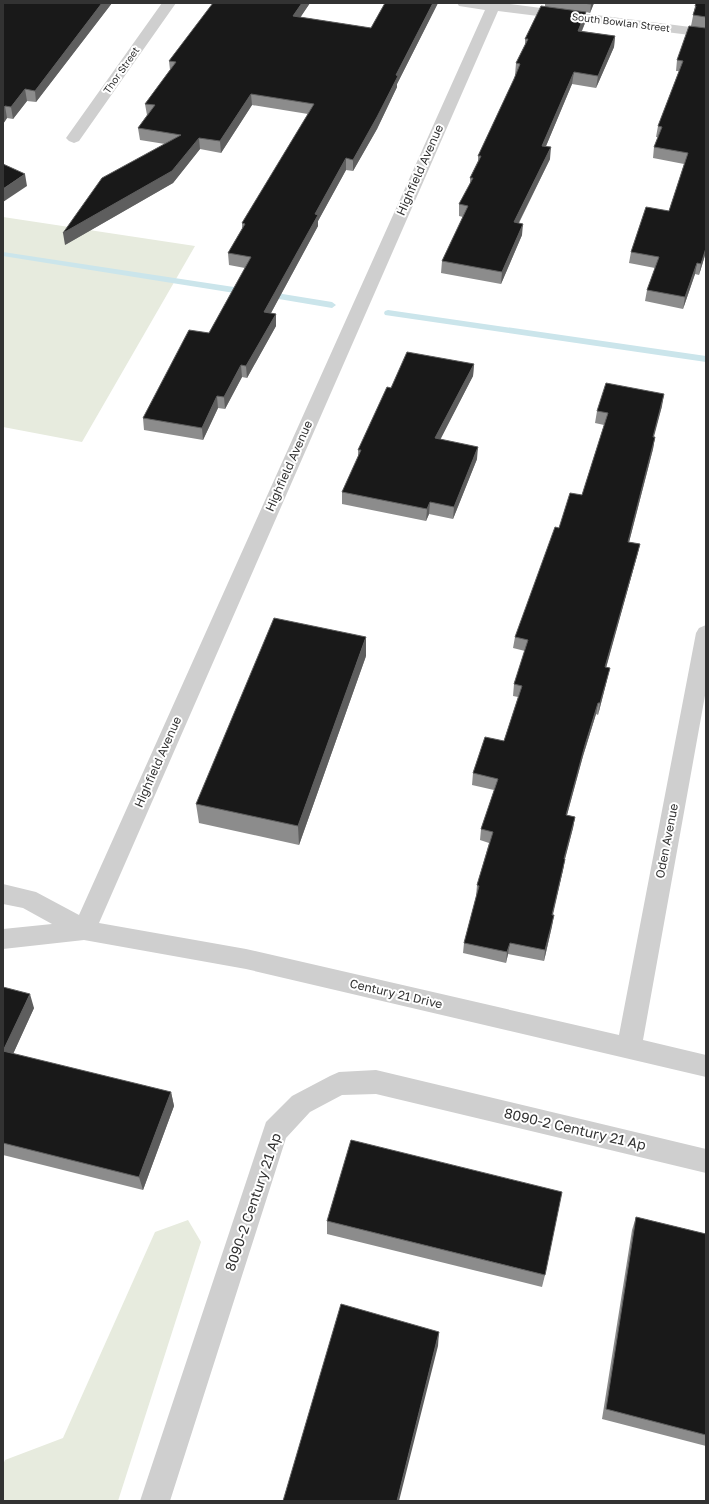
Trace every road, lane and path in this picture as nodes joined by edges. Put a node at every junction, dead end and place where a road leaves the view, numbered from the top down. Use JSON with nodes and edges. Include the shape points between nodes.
{"nodes":[{"id":1,"x":169,"y":3,"type":"edge"},
{"id":2,"x":464,"y":3,"type":"edge"},
{"id":3,"x":494,"y":5,"type":"edge"},
{"id":4,"x":706,"y":33,"type":"edge"},
{"id":5,"x":74,"y":138,"type":"dead end"},
{"id":6,"x":706,"y":633,"type":"edge"},
{"id":7,"x":3,"y":894,"type":"edge"},
{"id":8,"x":84,"y":930,"type":"junction"},
{"id":9,"x":3,"y":938,"type":"edge"},
{"id":10,"x":629,"y":1048,"type":"junction"},
{"id":11,"x":706,"y":1066,"type":"edge"},
{"id":12,"x":706,"y":1161,"type":"edge"},
{"id":13,"x":155,"y":1501,"type":"edge"}],
"edges":[{"from":1,"to":5,"type":"street","name":"Thor Street"},
{"from":2,"to":3,"type":"street","name":"South Bowlan Street"},
{"from":3,"to":4,"type":"street","name":"South Bowlan Street"},
{"from":3,"to":8,"type":"street","name":"Highfield Avenue"},
{"from":6,"to":10,"type":"street","name":"Oden Avenue"},
{"from":7,"to":8,"type":"street","name":"Century 21 Drive","via":[[28,899]]},
{"from":8,"to":9,"type":"street","name":"Century 21 Drive"},
{"from":8,"to":10,"type":"street","name":"Century 21 Drive","via":[[246,959]]},
{"from":10,"to":11,"type":"street","name":"Century 21 Drive"},
{"from":12,"to":13,"type":"street","name":"8090-2 Century 21 Ap","via":[[376,1082],[339,1084],[301,1104],[275,1131]]}]}
